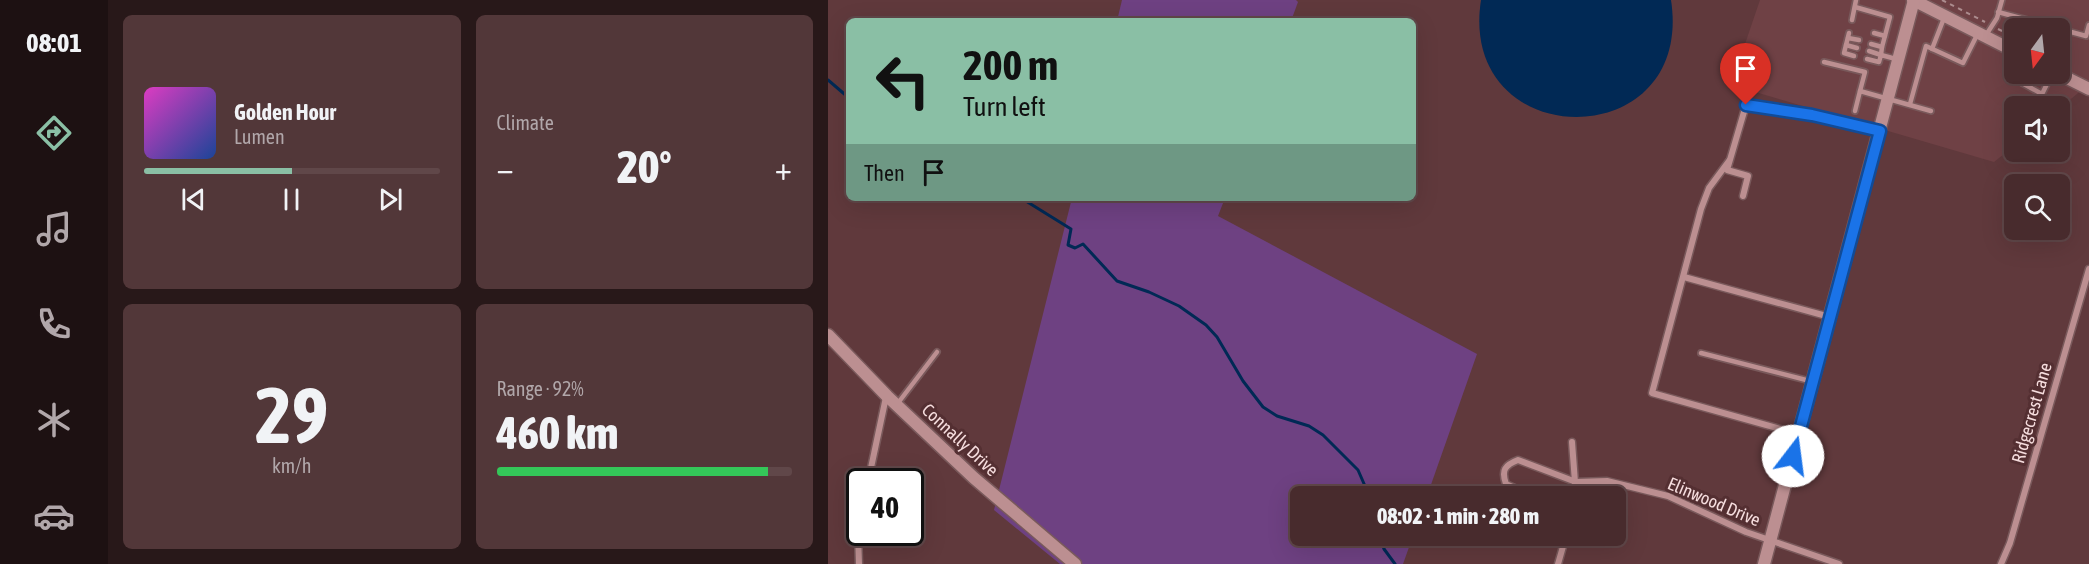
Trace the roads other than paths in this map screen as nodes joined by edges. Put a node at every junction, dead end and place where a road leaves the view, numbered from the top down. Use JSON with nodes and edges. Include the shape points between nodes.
{"nodes":[{"id":1,"x":1857,"y":0,"type":"edge"},
{"id":2,"x":1914,"y":0,"type":"edge"},
{"id":3,"x":2002,"y":0,"type":"edge"},
{"id":4,"x":1855,"y":7,"type":"junction"},
{"id":5,"x":1998,"y":12,"type":"junction"},
{"id":6,"x":1945,"y":16,"type":"junction"},
{"id":7,"x":2020,"y":18,"type":"edge"},
{"id":8,"x":1852,"y":20,"type":"dead end"},
{"id":9,"x":2089,"y":25,"type":"edge"},
{"id":10,"x":1985,"y":32,"type":"junction"},
{"id":11,"x":2070,"y":32,"type":"edge"},
{"id":12,"x":1874,"y":33,"type":"dead end"},
{"id":13,"x":1885,"y":36,"type":"junction"},
{"id":14,"x":1858,"y":40,"type":"dead end"},
{"id":15,"x":1871,"y":44,"type":"dead end"},
{"id":16,"x":2004,"y":44,"type":"edge"},
{"id":17,"x":1846,"y":45,"type":"junction"},
{"id":18,"x":1882,"y":47,"type":"junction"},
{"id":19,"x":1857,"y":48,"type":"dead end"},
{"id":20,"x":1932,"y":49,"type":"junction"},
{"id":21,"x":1869,"y":51,"type":"dead end"},
{"id":22,"x":1881,"y":55,"type":"junction"},
{"id":23,"x":1854,"y":56,"type":"dead end"},
{"id":24,"x":1867,"y":59,"type":"dead end"},
{"id":25,"x":1898,"y":60,"type":"junction"},
{"id":26,"x":1824,"y":62,"type":"dead end"},
{"id":27,"x":2070,"y":80,"type":"edge"},
{"id":28,"x":2024,"y":84,"type":"edge"},
{"id":29,"x":2047,"y":84,"type":"edge"},
{"id":30,"x":2089,"y":89,"type":"edge"},
{"id":31,"x":1860,"y":91,"type":"junction"},
{"id":32,"x":1888,"y":98,"type":"junction"},
{"id":33,"x":1910,"y":104,"type":"junction"},
{"id":34,"x":1855,"y":111,"type":"dead end"},
{"id":35,"x":1931,"y":111,"type":"dead end"},
{"id":36,"x":1880,"y":131,"type":"junction"},
{"id":37,"x":1730,"y":160,"type":"junction"},
{"id":38,"x":1743,"y":196,"type":"dead end"},
{"id":39,"x":2089,"y":269,"type":"edge"},
{"id":40,"x":1684,"y":278,"type":"junction"},
{"id":41,"x":1830,"y":317,"type":"junction"},
{"id":42,"x":828,"y":335,"type":"edge"},
{"id":43,"x":937,"y":352,"type":"dead end"},
{"id":44,"x":1701,"y":353,"type":"dead end"},
{"id":45,"x":1812,"y":382,"type":"junction"},
{"id":46,"x":891,"y":401,"type":"junction"},
{"id":47,"x":1799,"y":434,"type":"junction"},
{"id":48,"x":1572,"y":442,"type":"dead end"},
{"id":49,"x":872,"y":468,"type":"edge"},
{"id":50,"x":1576,"y":482,"type":"junction"},
{"id":51,"x":1510,"y":486,"type":"edge"},
{"id":52,"x":1576,"y":486,"type":"edge"},
{"id":53,"x":1770,"y":541,"type":"junction"},
{"id":54,"x":858,"y":546,"type":"edge"},
{"id":55,"x":1563,"y":546,"type":"edge"},
{"id":56,"x":859,"y":564,"type":"edge"},
{"id":57,"x":1075,"y":564,"type":"edge"},
{"id":58,"x":1558,"y":564,"type":"edge"},
{"id":59,"x":1764,"y":564,"type":"edge"},
{"id":60,"x":1839,"y":564,"type":"edge"},
{"id":61,"x":2001,"y":564,"type":"edge"}],
"edges":[{"from":1,"to":4,"type":"lane"},
{"from":2,"to":6,"type":"street"},
{"from":2,"to":25,"type":"street"},
{"from":3,"to":5,"type":"lane"},
{"from":4,"to":8,"type":"lane"},
{"from":4,"to":13,"type":"lane","via":[[1890,17]]},
{"from":5,"to":7,"type":"lane"},
{"from":5,"to":10,"type":"lane"},
{"from":6,"to":10,"type":"street"},
{"from":6,"to":20,"type":"lane"},
{"from":9,"to":11,"type":"lane","via":[[2086,36]]},
{"from":10,"to":16,"type":"street"},
{"from":10,"to":20,"type":"lane","via":[[1963,63]]},
{"from":12,"to":13,"type":"lane"},
{"from":13,"to":18,"type":"lane"},
{"from":14,"to":17,"type":"lane","via":[[1848,35]]},
{"from":15,"to":18,"type":"lane"},
{"from":17,"to":19,"type":"lane"},
{"from":17,"to":23,"type":"lane","via":[[1844,53]]},
{"from":18,"to":22,"type":"lane"},
{"from":20,"to":33,"type":"lane","via":[[1926,46]]},
{"from":21,"to":22,"type":"lane"},
{"from":22,"to":24,"type":"lane","via":[[1879,62]]},
{"from":22,"to":25,"type":"lane"},
{"from":25,"to":32,"type":"street"},
{"from":26,"to":31,"type":"lane","via":[[1865,72]]},
{"from":27,"to":30,"type":"street"},
{"from":28,"to":29,"type":"lane","via":[[2042,94]]},
{"from":31,"to":32,"type":"lane"},
{"from":31,"to":34,"type":"lane"},
{"from":32,"to":33,"type":"lane"},
{"from":32,"to":36,"type":"street"},
{"from":33,"to":35,"type":"lane"},
{"from":36,"to":37,"type":"street","via":[[1746,105]]},
{"from":36,"to":41,"type":"street"},
{"from":37,"to":38,"type":"street","via":[[1727,170],[1748,176]]},
{"from":37,"to":40,"type":"street","via":[[1709,188]]},
{"from":39,"to":61,"type":"street","name":"Ridgecrest Lane"},
{"from":40,"to":41,"type":"street"},
{"from":40,"to":47,"type":"street","via":[[1652,393]]},
{"from":41,"to":45,"type":"street"},
{"from":42,"to":46,"type":"street","name":"Connally Drive"},
{"from":43,"to":46,"type":"lane"},
{"from":44,"to":45,"type":"lane"},
{"from":45,"to":47,"type":"street"},
{"from":46,"to":49,"type":"street"},
{"from":46,"to":57,"type":"street","name":"Connally Drive"},
{"from":47,"to":53,"type":"street"},
{"from":48,"to":50,"type":"street"},
{"from":50,"to":51,"type":"street","via":[[1518,460],[1504,470],[1506,484]]},
{"from":50,"to":52,"type":"street"},
{"from":50,"to":53,"type":"street","name":"Elinwood Drive","via":[[1607,481],[1668,496]]},
{"from":53,"to":59,"type":"street"},
{"from":53,"to":60,"type":"street","name":"Elinwood Drive"},
{"from":54,"to":56,"type":"street"},
{"from":55,"to":58,"type":"street"}]}
